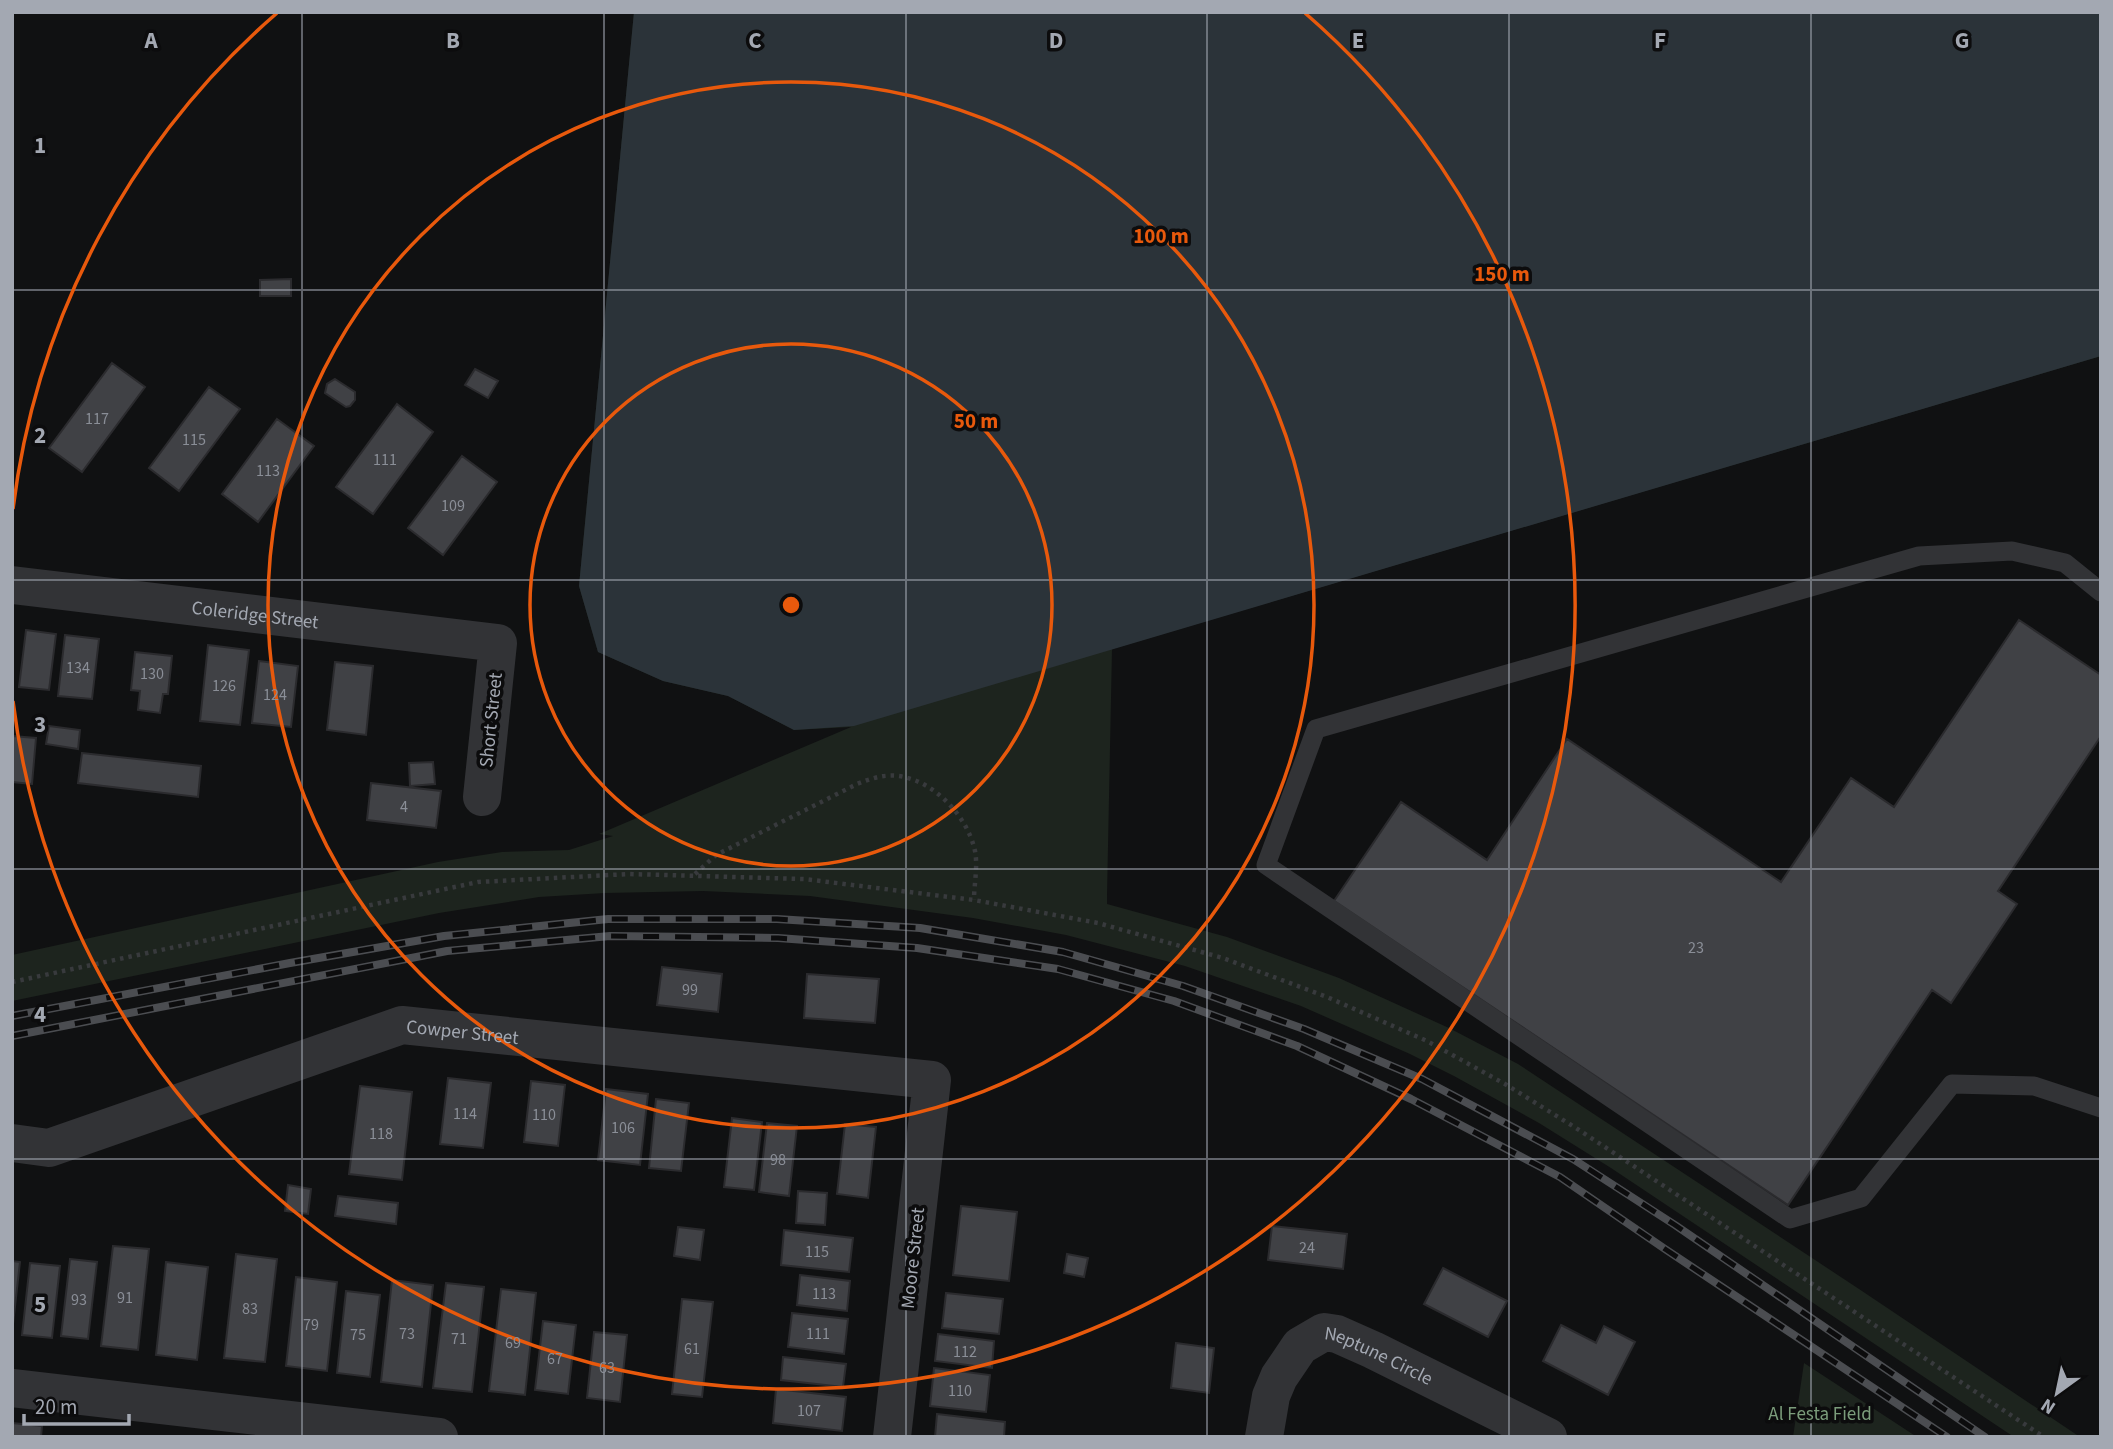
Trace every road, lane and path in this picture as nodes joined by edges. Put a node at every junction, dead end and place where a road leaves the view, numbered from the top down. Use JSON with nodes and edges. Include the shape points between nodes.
{"nodes":[{"id":1,"x":12,"y":584,"type":"edge"},
{"id":2,"x":2101,"y":592,"type":"edge"},
{"id":3,"x":498,"y":643,"type":"joint"},
{"id":4,"x":482,"y":797,"type":"dead end"},
{"id":5,"x":694,"y":875,"type":"junction"},
{"id":6,"x":974,"y":900,"type":"junction"},
{"id":7,"x":12,"y":982,"type":"edge"},
{"id":8,"x":932,"y":1080,"type":"joint"},
{"id":9,"x":2101,"y":1108,"type":"edge"},
{"id":10,"x":12,"y":1143,"type":"edge"},
{"id":11,"x":12,"y":1388,"type":"edge"},
{"id":12,"x":439,"y":1437,"type":"edge"},
{"id":13,"x":892,"y":1437,"type":"edge"},
{"id":14,"x":1264,"y":1437,"type":"edge"},
{"id":15,"x":1548,"y":1437,"type":"edge"},
{"id":16,"x":2044,"y":1437,"type":"edge"}],
"edges":[{"from":1,"to":3,"type":"street","name":"Coleridge Street"},
{"from":2,"to":9,"type":"lane","via":[[2065,563],[2012,551],[1919,556],[1316,729],[1266,865],[1790,1219],[1861,1198],[1952,1084],[2034,1086]]},
{"from":3,"to":4,"type":"street","name":"Short Street"},
{"from":5,"to":6,"type":"path","via":[[804,879]]},
{"from":5,"to":6,"type":"path","via":[[716,855],[857,784],[880,776],[904,776],[927,786],[948,803],[966,827],[975,852]]},
{"from":5,"to":7,"type":"path","via":[[478,882]]},
{"from":6,"to":16,"type":"path","via":[[1098,923],[1223,958],[1427,1041],[1576,1128]]},
{"from":8,"to":10,"type":"street","name":"Cowper Street","via":[[402,1025],[49,1148]]},
{"from":8,"to":13,"type":"street","name":"Moore Street"},
{"from":11,"to":12,"type":"street"},
{"from":14,"to":15,"type":"street","name":"Neptune Circle","via":[[1279,1377],[1300,1346],[1324,1332],[1373,1350]]}]}
